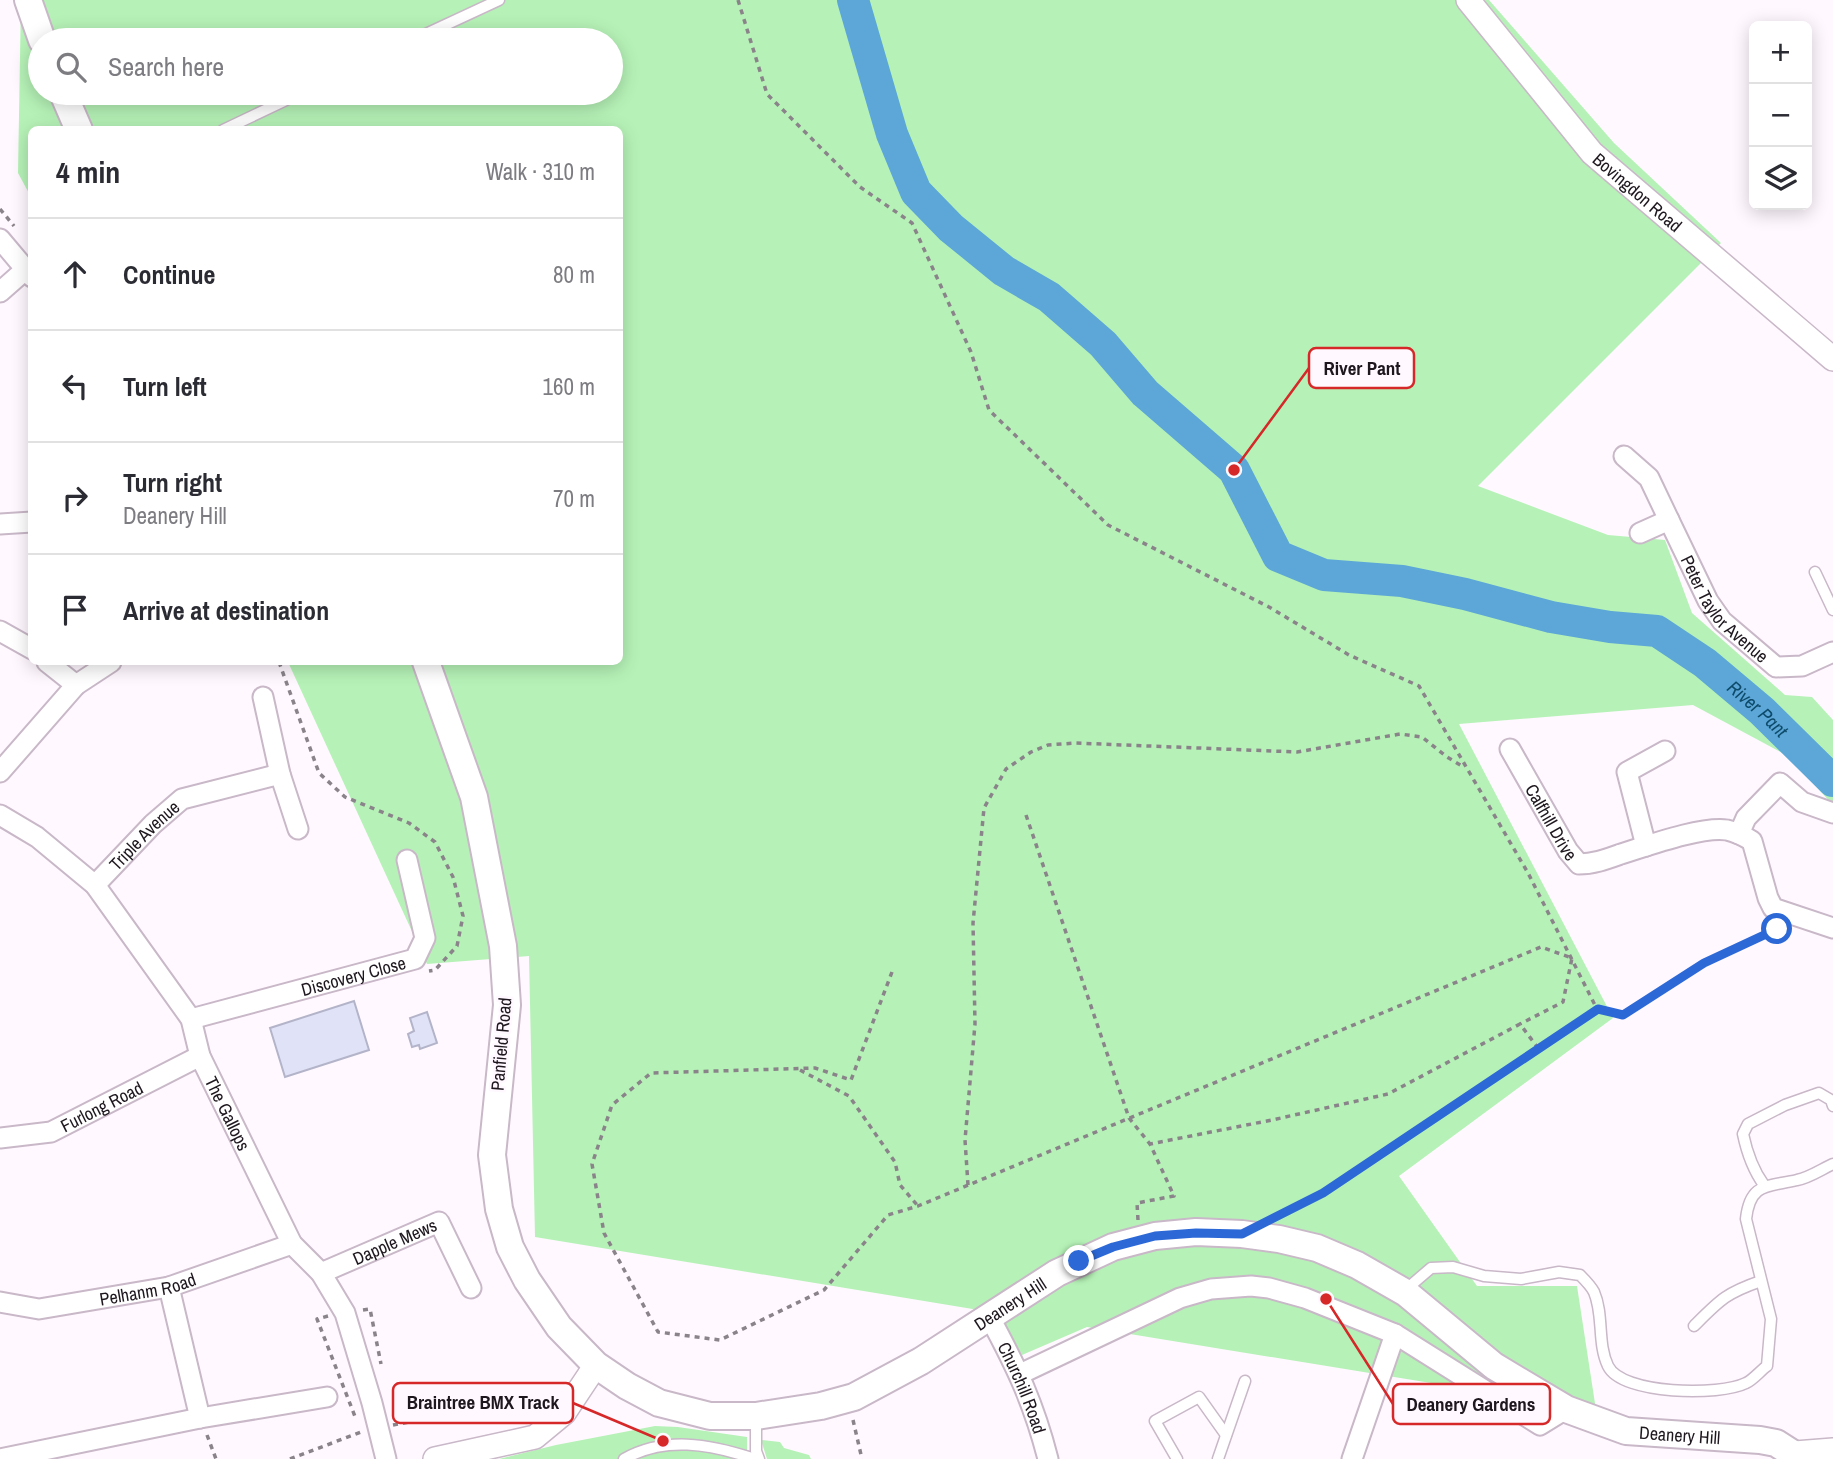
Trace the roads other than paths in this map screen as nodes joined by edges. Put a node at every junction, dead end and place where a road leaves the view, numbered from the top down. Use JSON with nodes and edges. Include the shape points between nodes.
{"nodes":[{"id":1,"x":28,"y":0,"type":"edge"},
{"id":2,"x":499,"y":0,"type":"edge"},
{"id":3,"x":1468,"y":0,"type":"edge"},
{"id":4,"x":38,"y":28,"type":"edge"},
{"id":5,"x":439,"y":28,"type":"edge"},
{"id":6,"x":68,"y":105,"type":"edge"},
{"id":7,"x":276,"y":105,"type":"edge"},
{"id":8,"x":77,"y":126,"type":"edge"},
{"id":9,"x":231,"y":126,"type":"edge"},
{"id":10,"x":0,"y":239,"type":"edge"},
{"id":11,"x":28,"y":274,"type":"edge"},
{"id":12,"x":0,"y":292,"type":"edge"},
{"id":13,"x":1833,"y":359,"type":"edge"},
{"id":14,"x":1624,"y":456,"type":"dead end"},
{"id":15,"x":1669,"y":520,"type":"junction"},
{"id":16,"x":28,"y":522,"type":"edge"},
{"id":17,"x":0,"y":524,"type":"edge"},
{"id":18,"x":1640,"y":533,"type":"dead end"},
{"id":19,"x":1815,"y":572,"type":"dead end"},
{"id":20,"x":1833,"y":610,"type":"edge"},
{"id":21,"x":0,"y":631,"type":"edge"},
{"id":22,"x":28,"y":647,"type":"edge"},
{"id":23,"x":1833,"y":652,"type":"edge"},
{"id":24,"x":51,"y":665,"type":"edge"},
{"id":25,"x":106,"y":665,"type":"edge"},
{"id":26,"x":427,"y":665,"type":"edge"},
{"id":27,"x":76,"y":685,"type":"junction"},
{"id":28,"x":263,"y":697,"type":"dead end"},
{"id":29,"x":1510,"y":749,"type":"dead end"},
{"id":30,"x":1665,"y":751,"type":"dead end"},
{"id":31,"x":0,"y":772,"type":"edge"},
{"id":32,"x":281,"y":774,"type":"junction"},
{"id":33,"x":1833,"y":813,"type":"edge"},
{"id":34,"x":0,"y":815,"type":"edge"},
{"id":35,"x":298,"y":829,"type":"dead end"},
{"id":36,"x":1740,"y":834,"type":"junction"},
{"id":37,"x":1646,"y":846,"type":"junction"},
{"id":38,"x":407,"y":860,"type":"dead end"},
{"id":39,"x":95,"y":885,"type":"junction"},
{"id":40,"x":1833,"y":928,"type":"edge"},
{"id":41,"x":191,"y":1018,"type":"junction"},
{"id":42,"x":200,"y":1056,"type":"junction"},
{"id":43,"x":1833,"y":1106,"type":"edge"},
{"id":44,"x":0,"y":1138,"type":"edge"},
{"id":45,"x":1833,"y":1164,"type":"edge"},
{"id":46,"x":1764,"y":1185,"type":"junction"},
{"id":47,"x":292,"y":1244,"type":"junction"},
{"id":48,"x":321,"y":1273,"type":"junction"},
{"id":49,"x":1762,"y":1281,"type":"junction"},
{"id":50,"x":169,"y":1287,"type":"junction"},
{"id":51,"x":471,"y":1288,"type":"dead end"},
{"id":52,"x":1406,"y":1293,"type":"junction"},
{"id":53,"x":0,"y":1302,"type":"edge"},
{"id":54,"x":990,"y":1318,"type":"junction"},
{"id":55,"x":1694,"y":1326,"type":"dead end"},
{"id":56,"x":1395,"y":1334,"type":"junction"},
{"id":57,"x":596,"y":1365,"type":"junction"},
{"id":58,"x":1020,"y":1374,"type":"junction"},
{"id":59,"x":1245,"y":1381,"type":"dead end"},
{"id":60,"x":327,"y":1397,"type":"dead end"},
{"id":61,"x":1566,"y":1409,"type":"junction"},
{"id":62,"x":755,"y":1416,"type":"junction"},
{"id":63,"x":200,"y":1418,"type":"junction"},
{"id":64,"x":1226,"y":1435,"type":"junction"},
{"id":65,"x":1833,"y":1450,"type":"edge"},
{"id":66,"x":1798,"y":1456,"type":"edge"},
{"id":67,"x":754,"y":1457,"type":"edge"},
{"id":68,"x":0,"y":1459,"type":"edge"},
{"id":69,"x":386,"y":1459,"type":"edge"},
{"id":70,"x":435,"y":1459,"type":"edge"},
{"id":71,"x":624,"y":1459,"type":"edge"},
{"id":72,"x":1048,"y":1459,"type":"edge"},
{"id":73,"x":1177,"y":1459,"type":"edge"},
{"id":74,"x":1218,"y":1459,"type":"edge"},
{"id":75,"x":1352,"y":1459,"type":"edge"}],
"edges":[{"from":1,"to":4,"type":"main road"},
{"from":2,"to":5,"type":"lane"},
{"from":3,"to":13,"type":"street","name":"Bovingdon Road","via":[[1592,153]]},
{"from":6,"to":8,"type":"main road"},
{"from":7,"to":9,"type":"lane"},
{"from":10,"to":11,"type":"street"},
{"from":11,"to":12,"type":"street"},
{"from":14,"to":15,"type":"street","name":"Peter Taylor Avenue","via":[[1649,478]]},
{"from":15,"to":18,"type":"street"},
{"from":15,"to":23,"type":"street","name":"Peter Taylor Avenue","via":[[1722,621],[1776,667],[1802,666]]},
{"from":16,"to":17,"type":"street"},
{"from":19,"to":20,"type":"lane"},
{"from":21,"to":22,"type":"street"},
{"from":24,"to":27,"type":"street"},
{"from":25,"to":27,"type":"street"},
{"from":26,"to":57,"type":"main road","name":"Panfield Road","via":[[474,797],[503,946],[507,1005],[492,1155],[499,1209],[510,1247],[527,1280],[559,1327]]},
{"from":27,"to":31,"type":"street"},
{"from":28,"to":32,"type":"street"},
{"from":29,"to":37,"type":"street","name":"Calfhill Drive","via":[[1579,864]]},
{"from":30,"to":37,"type":"street","via":[[1627,772]]},
{"from":32,"to":35,"type":"street"},
{"from":32,"to":39,"type":"street","name":"Triple Avenue","via":[[182,799]]},
{"from":33,"to":36,"type":"street","via":[[1802,802],[1780,783],[1746,818]]},
{"from":34,"to":39,"type":"street","name":"The Gallops"},
{"from":36,"to":37,"type":"street","via":[[1712,830]]},
{"from":36,"to":40,"type":"street","via":[[1752,841],[1773,908]]},
{"from":38,"to":41,"type":"street","name":"Discovery Close","via":[[425,938],[415,959]]},
{"from":39,"to":41,"type":"street","name":"The Gallops"},
{"from":41,"to":42,"type":"street","name":"The Gallops"},
{"from":42,"to":44,"type":"street","name":"Furlong Road","via":[[51,1132]]},
{"from":42,"to":47,"type":"street","name":"The Gallops"},
{"from":43,"to":46,"type":"lane","via":[[1819,1093],[1748,1124],[1742,1134],[1755,1174]]},
{"from":45,"to":46,"type":"lane","via":[[1800,1180]]},
{"from":46,"to":49,"type":"lane","via":[[1748,1203],[1746,1219]]},
{"from":47,"to":48,"type":"street","name":"The Gallops"},
{"from":47,"to":50,"type":"street","name":"Pelhanm Road"},
{"from":48,"to":51,"type":"street","name":"Dapple Mews","via":[[439,1222]]},
{"from":48,"to":69,"type":"street","name":"The Gallops","via":[[345,1313]]},
{"from":49,"to":52,"type":"lane","via":[[1771,1319],[1767,1366],[1745,1384],[1700,1392],[1620,1380],[1603,1351],[1594,1291],[1580,1275],[1559,1272],[1521,1279],[1453,1267],[1431,1268]]},
{"from":49,"to":55,"type":"lane","via":[[1723,1297]]},
{"from":50,"to":53,"type":"street","name":"Pelhanm Road","via":[[38,1309]]},
{"from":50,"to":63,"type":"street"},
{"from":52,"to":54,"type":"main road","name":"Deanery Hill","via":[[1317,1248],[1242,1234],[1196,1233],[1140,1240],[1079,1261]]},
{"from":52,"to":61,"type":"main road","name":"Deanery Hill","via":[[1494,1366]]},
{"from":54,"to":58,"type":"street","name":"Churchill Road"},
{"from":54,"to":62,"type":"main road","name":"Deanery Hill","via":[[849,1399]]},
{"from":56,"to":58,"type":"street","via":[[1287,1292],[1251,1286],[1210,1289],[1137,1317]]},
{"from":56,"to":61,"type":"street","via":[[1540,1425]]},
{"from":56,"to":75,"type":"street"},
{"from":57,"to":62,"type":"main road","name":"Deanery Hill","via":[[659,1403],[710,1416]]},
{"from":57,"to":70,"type":"street","via":[[564,1413],[535,1437]]},
{"from":58,"to":72,"type":"street","name":"Churchill Road"},
{"from":59,"to":64,"type":"lane"},
{"from":60,"to":63,"type":"street"},
{"from":61,"to":66,"type":"main road","name":"Deanery Hill","via":[[1626,1431],[1760,1440]]},
{"from":62,"to":67,"type":"lane"},
{"from":63,"to":68,"type":"street"},
{"from":64,"to":73,"type":"lane","via":[[1199,1397],[1155,1421]]},
{"from":64,"to":74,"type":"lane"},
{"from":65,"to":66,"type":"street","name":"Deanery Hill"},
{"from":67,"to":71,"type":"lane","via":[[681,1443],[657,1445]]}]}
